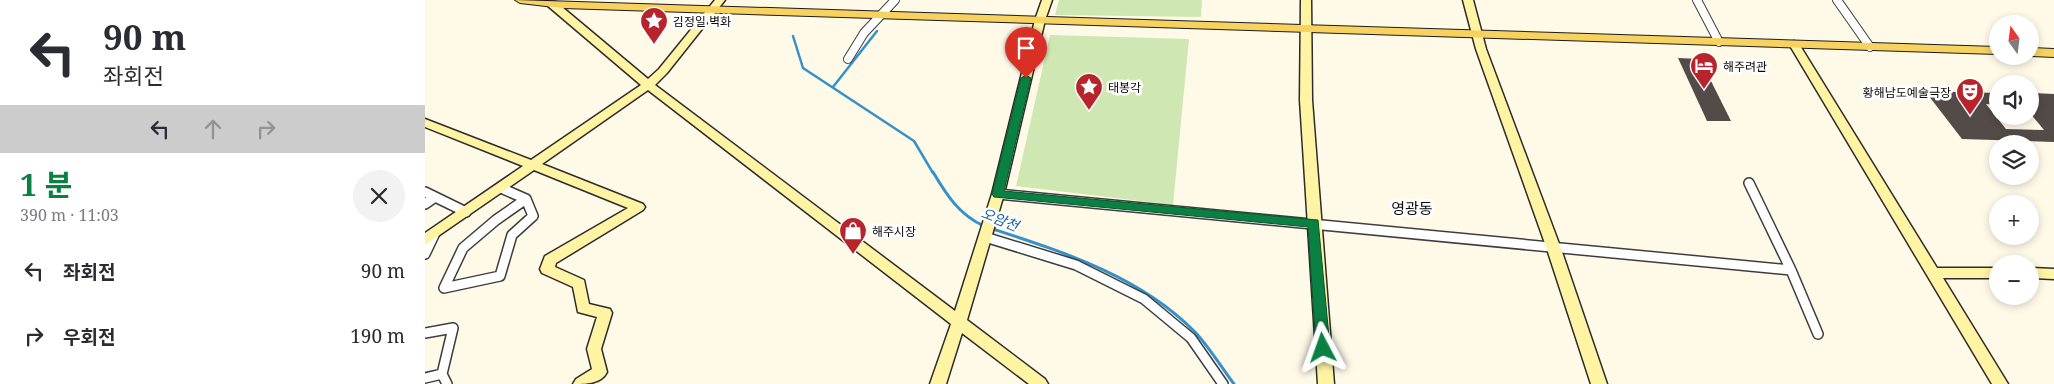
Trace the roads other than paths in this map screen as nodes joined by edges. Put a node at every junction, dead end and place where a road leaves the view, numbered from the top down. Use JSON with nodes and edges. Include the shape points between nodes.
{"nodes":[{"id":1,"x":520,"y":0,"type":"edge"},
{"id":2,"x":895,"y":0,"type":"edge"},
{"id":3,"x":1047,"y":0,"type":"edge"},
{"id":4,"x":1306,"y":0,"type":"edge"},
{"id":5,"x":1469,"y":0,"type":"edge"},
{"id":6,"x":1697,"y":0,"type":"edge"},
{"id":7,"x":1837,"y":0,"type":"edge"},
{"id":8,"x":552,"y":4,"type":"junction"},
{"id":9,"x":717,"y":4,"type":"edge"},
{"id":10,"x":882,"y":14,"type":"junction"},
{"id":11,"x":1040,"y":20,"type":"junction"},
{"id":12,"x":1307,"y":29,"type":"junction"},
{"id":13,"x":1476,"y":34,"type":"junction"},
{"id":14,"x":1719,"y":42,"type":"junction"},
{"id":15,"x":1793,"y":44,"type":"junction"},
{"id":16,"x":1870,"y":47,"type":"junction"},
{"id":17,"x":1989,"y":51,"type":"edge"},
{"id":18,"x":2039,"y":52,"type":"edge"},
{"id":19,"x":2054,"y":53,"type":"edge"},
{"id":20,"x":848,"y":59,"type":"dead end"},
{"id":21,"x":648,"y":85,"type":"junction"},
{"id":22,"x":425,"y":123,"type":"edge"},
{"id":23,"x":533,"y":166,"type":"junction"},
{"id":24,"x":1749,"y":183,"type":"dead end"},
{"id":25,"x":501,"y":188,"type":"junction"},
{"id":26,"x":425,"y":192,"type":"edge"},
{"id":27,"x":998,"y":194,"type":"junction"},
{"id":28,"x":435,"y":197,"type":"junction"},
{"id":29,"x":527,"y":199,"type":"junction"},
{"id":30,"x":425,"y":204,"type":"edge"},
{"id":31,"x":466,"y":212,"type":"junction"},
{"id":32,"x":1314,"y":223,"type":"junction"},
{"id":33,"x":430,"y":236,"type":"edge"},
{"id":34,"x":985,"y":237,"type":"junction"},
{"id":35,"x":1554,"y":249,"type":"junction"},
{"id":36,"x":425,"y":254,"type":"edge"},
{"id":37,"x":1791,"y":270,"type":"junction"},
{"id":38,"x":1932,"y":273,"type":"junction"},
{"id":39,"x":1989,"y":273,"type":"edge"},
{"id":40,"x":2039,"y":274,"type":"edge"},
{"id":41,"x":2054,"y":274,"type":"edge"},
{"id":42,"x":959,"y":322,"type":"junction"},
{"id":43,"x":425,"y":333,"type":"edge"},
{"id":44,"x":1818,"y":334,"type":"dead end"},
{"id":45,"x":425,"y":378,"type":"edge"},
{"id":46,"x":444,"y":379,"type":"edge"},
{"id":47,"x":581,"y":384,"type":"edge"},
{"id":48,"x":938,"y":384,"type":"edge"},
{"id":49,"x":1040,"y":384,"type":"edge"},
{"id":50,"x":1223,"y":384,"type":"edge"},
{"id":51,"x":1326,"y":384,"type":"edge"},
{"id":52,"x":1599,"y":384,"type":"edge"},
{"id":53,"x":2000,"y":384,"type":"edge"}],
"edges":[{"from":1,"to":8,"type":"main road"},
{"from":2,"to":10,"type":"street"},
{"from":3,"to":11,"type":"street"},
{"from":4,"to":12,"type":"street"},
{"from":5,"to":13,"type":"street"},
{"from":6,"to":14,"type":"street"},
{"from":7,"to":16,"type":"street"},
{"from":8,"to":9,"type":"main road"},
{"from":8,"to":21,"type":"street"},
{"from":9,"to":10,"type":"main road"},
{"from":9,"to":21,"type":"street"},
{"from":10,"to":11,"type":"main road"},
{"from":10,"to":20,"type":"street","via":[[864,33]]},
{"from":11,"to":12,"type":"main road"},
{"from":11,"to":27,"type":"street"},
{"from":12,"to":13,"type":"main road"},
{"from":12,"to":32,"type":"street","via":[[1306,100]]},
{"from":13,"to":14,"type":"main road"},
{"from":13,"to":35,"type":"street"},
{"from":14,"to":15,"type":"main road"},
{"from":15,"to":16,"type":"main road"},
{"from":15,"to":38,"type":"street"},
{"from":16,"to":17,"type":"main road"},
{"from":18,"to":19,"type":"main road"},
{"from":21,"to":23,"type":"street"},
{"from":21,"to":42,"type":"street"},
{"from":22,"to":23,"type":"street"},
{"from":23,"to":25,"type":"street"},
{"from":23,"to":47,"type":"street","via":[[639,207],[550,260],[547,269],[579,284],[583,308],[605,314],[594,349],[600,372]]},
{"from":24,"to":37,"type":"street"},
{"from":25,"to":29,"type":"street"},
{"from":25,"to":31,"type":"street"},
{"from":26,"to":28,"type":"street"},
{"from":27,"to":32,"type":"street"},
{"from":27,"to":34,"type":"street"},
{"from":28,"to":30,"type":"street"},
{"from":28,"to":31,"type":"street"},
{"from":29,"to":29,"type":"street","via":[[463,248],[444,288],[499,276],[512,235],[533,216]]},
{"from":31,"to":33,"type":"street"},
{"from":32,"to":35,"type":"street"},
{"from":32,"to":51,"type":"street"},
{"from":33,"to":36,"type":"street"},
{"from":34,"to":42,"type":"street"},
{"from":34,"to":50,"type":"street","via":[[1076,265],[1144,299],[1191,338]]},
{"from":35,"to":37,"type":"street"},
{"from":35,"to":52,"type":"street"},
{"from":37,"to":44,"type":"street"},
{"from":38,"to":39,"type":"street"},
{"from":38,"to":53,"type":"street"},
{"from":40,"to":41,"type":"street"},
{"from":42,"to":48,"type":"street"},
{"from":42,"to":49,"type":"street"},
{"from":43,"to":46,"type":"street","via":[[453,328]]},
{"from":45,"to":46,"type":"street"}]}
